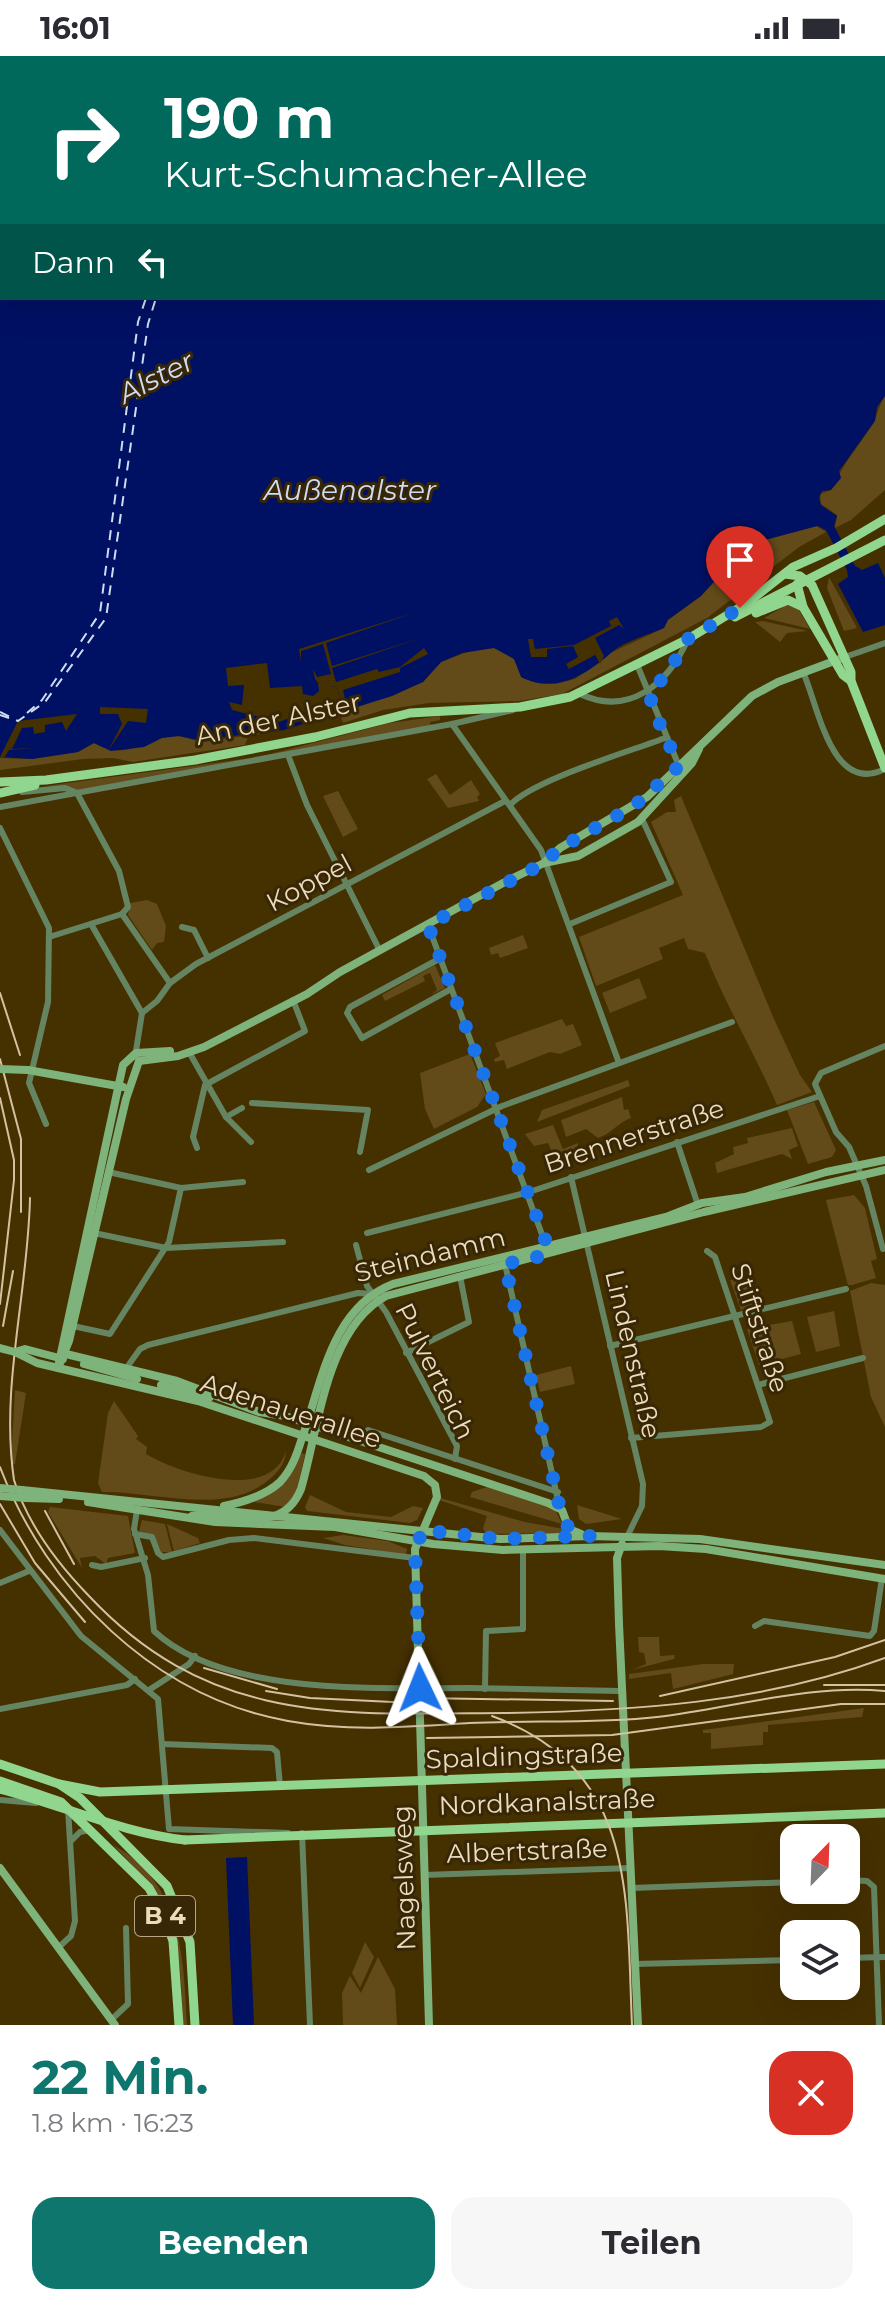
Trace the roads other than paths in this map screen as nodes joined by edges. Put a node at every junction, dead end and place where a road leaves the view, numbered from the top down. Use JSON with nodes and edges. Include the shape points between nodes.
{"nodes":[{"id":1,"x":885,"y":519,"type":"edge"},
{"id":2,"x":885,"y":540,"type":"edge"},
{"id":3,"x":817,"y":557,"type":"junction"},
{"id":4,"x":782,"y":575,"type":"junction"},
{"id":5,"x":797,"y":581,"type":"junction"},
{"id":6,"x":808,"y":581,"type":"junction"},
{"id":7,"x":803,"y":607,"type":"junction"},
{"id":8,"x":723,"y":624,"type":"junction"},
{"id":9,"x":689,"y":639,"type":"junction"},
{"id":10,"x":884,"y":645,"type":"edge"},
{"id":11,"x":840,"y":659,"type":"junction"},
{"id":12,"x":638,"y":667,"type":"junction"},
{"id":13,"x":803,"y":672,"type":"junction"},
{"id":14,"x":649,"y":691,"type":"junction"},
{"id":15,"x":580,"y":694,"type":"junction"},
{"id":16,"x":520,"y":707,"type":"junction"},
{"id":17,"x":452,"y":724,"type":"junction"},
{"id":18,"x":665,"y":738,"type":"junction"},
{"id":19,"x":288,"y":755,"type":"junction"},
{"id":20,"x":681,"y":770,"type":"junction"},
{"id":21,"x":882,"y":770,"type":"edge"},
{"id":22,"x":46,"y":780,"type":"junction"},
{"id":23,"x":0,"y":782,"type":"edge"},
{"id":24,"x":77,"y":793,"type":"junction"},
{"id":25,"x":0,"y":794,"type":"edge"},
{"id":26,"x":507,"y":803,"type":"junction"},
{"id":27,"x":0,"y":807,"type":"edge"},
{"id":28,"x":642,"y":819,"type":"junction"},
{"id":29,"x":0,"y":828,"type":"edge"},
{"id":30,"x":560,"y":848,"type":"junction"},
{"id":31,"x":566,"y":860,"type":"junction"},
{"id":32,"x":544,"y":863,"type":"junction"},
{"id":33,"x":347,"y":887,"type":"junction"},
{"id":34,"x":122,"y":914,"type":"junction"},
{"id":35,"x":91,"y":924,"type":"junction"},
{"id":36,"x":570,"y":924,"type":"junction"},
{"id":37,"x":428,"y":925,"type":"junction"},
{"id":38,"x":182,"y":927,"type":"dead end"},
{"id":39,"x":49,"y":937,"type":"junction"},
{"id":40,"x":380,"y":951,"type":"junction"},
{"id":41,"x":208,"y":958,"type":"junction"},
{"id":42,"x":439,"y":959,"type":"junction"},
{"id":43,"x":170,"y":983,"type":"junction"},
{"id":44,"x":451,"y":989,"type":"junction"},
{"id":45,"x":293,"y":1000,"type":"junction"},
{"id":46,"x":142,"y":1013,"type":"junction"},
{"id":47,"x":732,"y":1022,"type":"dead end"},
{"id":48,"x":885,"y":1046,"type":"edge"},
{"id":49,"x":136,"y":1053,"type":"junction"},
{"id":50,"x":186,"y":1053,"type":"junction"},
{"id":51,"x":619,"y":1063,"type":"junction"},
{"id":52,"x":135,"y":1067,"type":"junction"},
{"id":53,"x":0,"y":1069,"type":"edge"},
{"id":54,"x":30,"y":1070,"type":"junction"},
{"id":55,"x":132,"y":1078,"type":"junction"},
{"id":56,"x":205,"y":1085,"type":"junction"},
{"id":57,"x":119,"y":1088,"type":"junction"},
{"id":58,"x":212,"y":1095,"type":"junction"},
{"id":59,"x":820,"y":1096,"type":"junction"},
{"id":60,"x":126,"y":1099,"type":"junction"},
{"id":61,"x":252,"y":1103,"type":"dead end"},
{"id":62,"x":200,"y":1108,"type":"junction"},
{"id":63,"x":242,"y":1108,"type":"dead end"},
{"id":64,"x":497,"y":1109,"type":"junction"},
{"id":65,"x":226,"y":1117,"type":"junction"},
{"id":66,"x":46,"y":1124,"type":"dead end"},
{"id":67,"x":251,"y":1142,"type":"dead end"},
{"id":68,"x":677,"y":1142,"type":"junction"},
{"id":69,"x":197,"y":1148,"type":"dead end"},
{"id":70,"x":360,"y":1152,"type":"dead end"},
{"id":71,"x":885,"y":1160,"type":"edge"},
{"id":72,"x":857,"y":1165,"type":"junction"},
{"id":73,"x":369,"y":1170,"type":"dead end"},
{"id":74,"x":885,"y":1170,"type":"edge"},
{"id":75,"x":108,"y":1172,"type":"junction"},
{"id":76,"x":861,"y":1176,"type":"junction"},
{"id":77,"x":571,"y":1177,"type":"junction"},
{"id":78,"x":243,"y":1182,"type":"dead end"},
{"id":79,"x":181,"y":1188,"type":"junction"},
{"id":80,"x":529,"y":1192,"type":"junction"},
{"id":81,"x":698,"y":1205,"type":"junction"},
{"id":82,"x":94,"y":1225,"type":"junction"},
{"id":83,"x":367,"y":1233,"type":"dead end"},
{"id":84,"x":586,"y":1240,"type":"junction"},
{"id":85,"x":283,"y":1242,"type":"dead end"},
{"id":86,"x":356,"y":1245,"type":"dead end"},
{"id":87,"x":166,"y":1248,"type":"junction"},
{"id":88,"x":883,"y":1249,"type":"edge"},
{"id":89,"x":546,"y":1251,"type":"junction"},
{"id":90,"x":707,"y":1251,"type":"dead end"},
{"id":91,"x":505,"y":1264,"type":"junction"},
{"id":92,"x":460,"y":1276,"type":"junction"},
{"id":93,"x":846,"y":1289,"type":"dead end"},
{"id":94,"x":375,"y":1297,"type":"junction"},
{"id":95,"x":735,"y":1317,"type":"junction"},
{"id":96,"x":73,"y":1326,"type":"junction"},
{"id":97,"x":610,"y":1346,"type":"junction"},
{"id":98,"x":0,"y":1348,"type":"edge"},
{"id":99,"x":406,"y":1353,"type":"junction"},
{"id":100,"x":863,"y":1358,"type":"dead end"},
{"id":101,"x":61,"y":1360,"type":"junction"},
{"id":102,"x":123,"y":1375,"type":"junction"},
{"id":103,"x":758,"y":1385,"type":"junction"},
{"id":104,"x":307,"y":1424,"type":"junction"},
{"id":105,"x":318,"y":1427,"type":"junction"},
{"id":106,"x":303,"y":1437,"type":"junction"},
{"id":107,"x":631,"y":1438,"type":"junction"},
{"id":108,"x":356,"y":1440,"type":"junction"},
{"id":109,"x":314,"y":1441,"type":"junction"},
{"id":110,"x":455,"y":1459,"type":"junction"},
{"id":111,"x":0,"y":1488,"type":"edge"},
{"id":112,"x":558,"y":1492,"type":"junction"},
{"id":113,"x":24,"y":1494,"type":"junction"},
{"id":114,"x":437,"y":1494,"type":"joint"},
{"id":115,"x":0,"y":1496,"type":"edge"},
{"id":116,"x":215,"y":1508,"type":"junction"},
{"id":117,"x":560,"y":1509,"type":"junction"},
{"id":118,"x":137,"y":1510,"type":"junction"},
{"id":119,"x":281,"y":1515,"type":"junction"},
{"id":120,"x":187,"y":1517,"type":"junction"},
{"id":121,"x":297,"y":1527,"type":"junction"},
{"id":122,"x":0,"y":1530,"type":"edge"},
{"id":123,"x":423,"y":1530,"type":"junction"},
{"id":124,"x":135,"y":1534,"type":"junction"},
{"id":125,"x":590,"y":1536,"type":"junction"},
{"id":126,"x":627,"y":1537,"type":"junction"},
{"id":127,"x":296,"y":1541,"type":"junction"},
{"id":128,"x":418,"y":1541,"type":"junction"},
{"id":129,"x":620,"y":1547,"type":"junction"},
{"id":130,"x":523,"y":1551,"type":"junction"},
{"id":131,"x":145,"y":1558,"type":"junction"},
{"id":132,"x":415,"y":1558,"type":"junction"},
{"id":133,"x":92,"y":1565,"type":"dead end"},
{"id":134,"x":885,"y":1565,"type":"edge"},
{"id":135,"x":29,"y":1571,"type":"junction"},
{"id":136,"x":883,"y":1578,"type":"edge"},
{"id":137,"x":0,"y":1583,"type":"edge"},
{"id":138,"x":755,"y":1626,"type":"dead end"},
{"id":139,"x":195,"y":1656,"type":"junction"},
{"id":140,"x":135,"y":1679,"type":"junction"},
{"id":141,"x":420,"y":1688,"type":"junction"},
{"id":142,"x":485,"y":1689,"type":"junction"},
{"id":143,"x":149,"y":1690,"type":"junction"},
{"id":144,"x":621,"y":1691,"type":"junction"},
{"id":145,"x":0,"y":1709,"type":"edge"},
{"id":146,"x":162,"y":1744,"type":"junction"},
{"id":147,"x":885,"y":1764,"type":"edge"},
{"id":148,"x":0,"y":1765,"type":"edge"},
{"id":149,"x":625,"y":1774,"type":"junction"},
{"id":150,"x":0,"y":1781,"type":"edge"},
{"id":151,"x":422,"y":1783,"type":"junction"},
{"id":152,"x":59,"y":1784,"type":"junction"},
{"id":153,"x":280,"y":1786,"type":"junction"},
{"id":154,"x":0,"y":1789,"type":"edge"},
{"id":155,"x":164,"y":1790,"type":"junction"},
{"id":156,"x":0,"y":1800,"type":"edge"},
{"id":157,"x":68,"y":1812,"type":"junction"},
{"id":158,"x":885,"y":1813,"type":"edge"},
{"id":159,"x":628,"y":1822,"type":"junction"},
{"id":160,"x":87,"y":1826,"type":"junction"},
{"id":161,"x":423,"y":1829,"type":"junction"},
{"id":162,"x":291,"y":1833,"type":"junction"},
{"id":163,"x":302,"y":1833,"type":"junction"},
{"id":164,"x":71,"y":1841,"type":"junction"},
{"id":165,"x":0,"y":1868,"type":"edge"},
{"id":166,"x":631,"y":1868,"type":"junction"},
{"id":167,"x":424,"y":1875,"type":"junction"},
{"id":168,"x":860,"y":1881,"type":"edge"},
{"id":169,"x":780,"y":1883,"type":"edge"},
{"id":170,"x":632,"y":1888,"type":"junction"},
{"id":171,"x":126,"y":1928,"type":"dead end"},
{"id":172,"x":59,"y":1947,"type":"junction"},
{"id":173,"x":881,"y":1957,"type":"edge"},
{"id":174,"x":860,"y":1958,"type":"edge"},
{"id":175,"x":780,"y":1960,"type":"edge"},
{"id":176,"x":635,"y":1964,"type":"junction"},
{"id":177,"x":113,"y":2022,"type":"edge"},
{"id":178,"x":179,"y":2025,"type":"edge"},
{"id":179,"x":195,"y":2025,"type":"edge"},
{"id":180,"x":310,"y":2025,"type":"edge"},
{"id":181,"x":429,"y":2025,"type":"edge"},
{"id":182,"x":638,"y":2025,"type":"edge"},
{"id":183,"x":879,"y":2025,"type":"edge"}],
"edges":[{"from":1,"to":3,"type":"main road","name":"An der Alster"},
{"from":2,"to":6,"type":"main road","name":"An der Alster"},
{"from":3,"to":4,"type":"main road","name":"An der Alster"},
{"from":3,"to":5,"type":"main road"},
{"from":4,"to":5,"type":"main road"},
{"from":4,"to":9,"type":"main road","name":"An der Alster"},
{"from":5,"to":6,"type":"main road","name":"An der Alster"},
{"from":5,"to":7,"type":"main road"},
{"from":5,"to":8,"type":"main road","name":"An der Alster"},
{"from":6,"to":11,"type":"main road"},
{"from":7,"to":8,"type":"main road","name":"An der Alster","via":[[787,600]]},
{"from":7,"to":11,"type":"main road"},
{"from":8,"to":9,"type":"main road","name":"An der Alster"},
{"from":9,"to":12,"type":"main road","name":"An der Alster"},
{"from":9,"to":14,"type":"street","name":"An der Alster","via":[[666,676]]},
{"from":10,"to":11,"type":"street"},
{"from":11,"to":13,"type":"main road"},
{"from":11,"to":21,"type":"main road"},
{"from":12,"to":14,"type":"street"},
{"from":12,"to":15,"type":"main road","name":"An der Alster"},
{"from":13,"to":20,"type":"main road","via":[[744,701]]},
{"from":13,"to":21,"type":"street","via":[[830,747],[856,773]]},
{"from":14,"to":15,"type":"street","name":"An der Alster","via":[[613,703]]},
{"from":14,"to":18,"type":"street"},
{"from":15,"to":16,"type":"main road","name":"An der Alster"},
{"from":16,"to":17,"type":"street","name":"An der Alster"},
{"from":16,"to":22,"type":"main road","name":"An der Alster","via":[[410,713],[261,748]]},
{"from":17,"to":19,"type":"street","name":"An der Alster"},
{"from":17,"to":26,"type":"street"},
{"from":18,"to":20,"type":"street"},
{"from":18,"to":26,"type":"street","name":"Koppel"},
{"from":19,"to":24,"type":"street","name":"An der Alster"},
{"from":19,"to":33,"type":"street"},
{"from":20,"to":28,"type":"main road"},
{"from":20,"to":30,"type":"main road","via":[[634,806]]},
{"from":22,"to":23,"type":"main road","name":"An der Alster"},
{"from":22,"to":25,"type":"main road","name":"An der Alster"},
{"from":24,"to":25,"type":"street","name":"An der Alster","via":[[65,788]]},
{"from":24,"to":27,"type":"street","name":"An der Alster"},
{"from":24,"to":34,"type":"street","via":[[119,871],[128,907]]},
{"from":26,"to":32,"type":"street","via":[[541,850]]},
{"from":26,"to":33,"type":"street","name":"Koppel"},
{"from":28,"to":31,"type":"main road"},
{"from":28,"to":36,"type":"street","via":[[671,882]]},
{"from":29,"to":39,"type":"street","via":[[47,922]]},
{"from":30,"to":31,"type":"main road","via":[[559,855]]},
{"from":30,"to":32,"type":"main road"},
{"from":31,"to":32,"type":"main road"},
{"from":32,"to":36,"type":"street"},
{"from":32,"to":37,"type":"main road"},
{"from":33,"to":40,"type":"street"},
{"from":33,"to":41,"type":"street","name":"Koppel"},
{"from":34,"to":35,"type":"street"},
{"from":34,"to":43,"type":"street"},
{"from":35,"to":39,"type":"street"},
{"from":35,"to":46,"type":"street"},
{"from":36,"to":51,"type":"street"},
{"from":37,"to":40,"type":"main road"},
{"from":37,"to":42,"type":"street"},
{"from":38,"to":41,"type":"street","via":[[194,930]]},
{"from":39,"to":54,"type":"street","via":[[48,1002]]},
{"from":40,"to":45,"type":"main road"},
{"from":41,"to":43,"type":"street","name":"Koppel"},
{"from":42,"to":44,"type":"street"},
{"from":42,"to":44,"type":"street","via":[[347,1011],[362,1038]]},
{"from":43,"to":46,"type":"street","name":"Koppel"},
{"from":44,"to":64,"type":"street"},
{"from":45,"to":50,"type":"main road"},
{"from":45,"to":56,"type":"street","via":[[306,1029]]},
{"from":46,"to":49,"type":"street"},
{"from":47,"to":51,"type":"street"},
{"from":48,"to":59,"type":"street","via":[[821,1073],[816,1079]]},
{"from":49,"to":50,"type":"main road"},
{"from":49,"to":52,"type":"street"},
{"from":49,"to":57,"type":"main road","via":[[125,1060]]},
{"from":50,"to":52,"type":"main road","via":[[144,1058]]},
{"from":50,"to":56,"type":"street"},
{"from":51,"to":64,"type":"street"},
{"from":52,"to":55,"type":"main road"},
{"from":53,"to":54,"type":"main road","bridge":true},
{"from":54,"to":57,"type":"main road"},
{"from":54,"to":66,"type":"street","via":[[29,1083]]},
{"from":55,"to":57,"type":"main road"},
{"from":55,"to":60,"type":"main road"},
{"from":56,"to":58,"type":"street"},
{"from":56,"to":62,"type":"street"},
{"from":57,"to":60,"type":"main road"},
{"from":57,"to":82,"type":"main road"},
{"from":58,"to":62,"type":"street"},
{"from":58,"to":65,"type":"street"},
{"from":59,"to":68,"type":"street","name":"Brennerstraße"},
{"from":59,"to":72,"type":"street"},
{"from":60,"to":75,"type":"main road"},
{"from":61,"to":70,"type":"street","via":[[368,1110]]},
{"from":62,"to":69,"type":"street","via":[[193,1139]]},
{"from":63,"to":65,"type":"street"},
{"from":64,"to":73,"type":"street"},
{"from":64,"to":80,"type":"street"},
{"from":65,"to":67,"type":"street"},
{"from":68,"to":77,"type":"street","name":"Brennerstraße"},
{"from":68,"to":81,"type":"street"},
{"from":71,"to":72,"type":"main road","name":"Steindamm"},
{"from":72,"to":76,"type":"street"},
{"from":72,"to":81,"type":"main road","name":"Steindamm"},
{"from":74,"to":76,"type":"main road","name":"Steindamm"},
{"from":75,"to":79,"type":"street"},
{"from":75,"to":82,"type":"main road"},
{"from":76,"to":84,"type":"main road","name":"Steindamm"},
{"from":76,"to":88,"type":"street"},
{"from":77,"to":80,"type":"street","name":"Brennerstraße"},
{"from":77,"to":84,"type":"street","name":"Lindenstraße"},
{"from":78,"to":79,"type":"street"},
{"from":79,"to":87,"type":"street"},
{"from":80,"to":83,"type":"street","name":"Brennerstraße"},
{"from":80,"to":89,"type":"street"},
{"from":81,"to":84,"type":"main road","name":"Steindamm"},
{"from":82,"to":87,"type":"street"},
{"from":82,"to":96,"type":"main road"},
{"from":82,"to":101,"type":"main road"},
{"from":84,"to":89,"type":"main road","name":"Steindamm"},
{"from":84,"to":97,"type":"street","name":"Lindenstraße"},
{"from":85,"to":87,"type":"street"},
{"from":86,"to":94,"type":"street","name":"Pulverteich"},
{"from":87,"to":96,"type":"street","via":[[110,1334]]},
{"from":89,"to":91,"type":"main road","name":"Steindamm"},
{"from":89,"to":94,"type":"main road","name":"Steindamm","via":[[393,1284]]},
{"from":90,"to":95,"type":"street","name":"Stiftstraße","via":[[715,1257]]},
{"from":91,"to":92,"type":"main road","name":"Steindamm"},
{"from":91,"to":112,"type":"street"},
{"from":92,"to":94,"type":"main road","name":"Steindamm"},
{"from":92,"to":99,"type":"street","via":[[469,1322]]},
{"from":93,"to":95,"type":"street"},
{"from":94,"to":99,"type":"street","name":"Pulverteich"},
{"from":94,"to":102,"type":"street","name":"Steindamm","via":[[356,1293],[148,1345]]},
{"from":94,"to":104,"type":"main road","via":[[355,1309],[337,1337]]},
{"from":94,"to":105,"type":"main road","via":[[341,1343]]},
{"from":95,"to":97,"type":"street"},
{"from":95,"to":103,"type":"street","name":"Stiftstraße"},
{"from":96,"to":101,"type":"main road"},
{"from":97,"to":107,"type":"street","name":"Lindenstraße"},
{"from":98,"to":101,"type":"main road","bridge":true,"via":[[37,1363]]},
{"from":99,"to":110,"type":"street","name":"Pulverteich","via":[[457,1446]]},
{"from":100,"to":103,"type":"street"},
{"from":101,"to":102,"type":"main road"},
{"from":101,"to":102,"type":"main road"},
{"from":102,"to":104,"type":"main road","name":"Adenauerallee","via":[[177,1381]]},
{"from":102,"to":106,"type":"main road","name":"Adenauerallee"},
{"from":103,"to":107,"type":"street","name":"Stiftstraße","via":[[770,1422],[761,1427]]},
{"from":104,"to":105,"type":"main road","name":"Adenauerallee"},
{"from":104,"to":106,"type":"main road"},
{"from":105,"to":108,"type":"main road","name":"Adenauerallee"},
{"from":105,"to":109,"type":"main road"},
{"from":106,"to":109,"type":"main road","name":"Adenauerallee"},
{"from":106,"to":116,"type":"main road","via":[[293,1464],[278,1483],[248,1500]]},
{"from":107,"to":126,"type":"street","name":"Lindenstraße","via":[[644,1495]]},
{"from":108,"to":110,"type":"street","name":"Adenauerallee","via":[[368,1430]]},
{"from":108,"to":117,"type":"main road","name":"Adenauerallee"},
{"from":109,"to":114,"type":"main road","name":"Adenauerallee","via":[[424,1476],[434,1483]]},
{"from":109,"to":119,"type":"main road","via":[[300,1493]]},
{"from":110,"to":112,"type":"street","name":"Adenauerallee"},
{"from":111,"to":113,"type":"main road","bridge":true},
{"from":112,"to":117,"type":"street"},
{"from":113,"to":115,"type":"main road","bridge":true},
{"from":113,"to":116,"type":"main road"},
{"from":113,"to":118,"type":"main road"},
{"from":114,"to":123,"type":"main road","name":"Nagelsweg"},
{"from":116,"to":119,"type":"main road"},
{"from":117,"to":125,"type":"main road","name":"Adenauerallee","via":[[569,1529]]},
{"from":118,"to":120,"type":"main road"},
{"from":118,"to":124,"type":"street"},
{"from":119,"to":120,"type":"main road"},
{"from":119,"to":123,"type":"main road"},
{"from":120,"to":121,"type":"main road"},
{"from":121,"to":127,"type":"street"},
{"from":121,"to":128,"type":"main road","via":[[366,1530]]},
{"from":122,"to":135,"type":"street"},
{"from":123,"to":125,"type":"main road","via":[[500,1539]]},
{"from":123,"to":128,"type":"main road","name":"Nagelsweg"},
{"from":124,"to":127,"type":"street","via":[[152,1537],[163,1557],[240,1538]]},
{"from":124,"to":131,"type":"street"},
{"from":125,"to":126,"type":"main road"},
{"from":126,"to":129,"type":"main road"},
{"from":126,"to":134,"type":"main road","via":[[735,1542]]},
{"from":127,"to":132,"type":"street"},
{"from":128,"to":130,"type":"main road"},
{"from":128,"to":132,"type":"main road","name":"Nagelsweg"},
{"from":129,"to":130,"type":"main road"},
{"from":129,"to":136,"type":"main road","via":[[706,1549]]},
{"from":129,"to":144,"type":"main road"},
{"from":130,"to":142,"type":"street","via":[[523,1629],[486,1631]]},
{"from":131,"to":133,"type":"street"},
{"from":131,"to":139,"type":"street","via":[[154,1631]]},
{"from":132,"to":141,"type":"main road","name":"Nagelsweg"},
{"from":135,"to":137,"type":"street"},
{"from":135,"to":140,"type":"street","via":[[80,1635]]},
{"from":136,"to":138,"type":"street","via":[[870,1636],[764,1621]]},
{"from":139,"to":141,"type":"street","via":[[275,1681]]},
{"from":139,"to":143,"type":"street"},
{"from":140,"to":143,"type":"street"},
{"from":140,"to":145,"type":"street","via":[[127,1685]]},
{"from":141,"to":142,"type":"street"},
{"from":141,"to":151,"type":"main road","name":"Nagelsweg"},
{"from":142,"to":144,"type":"street"},
{"from":143,"to":146,"type":"street","via":[[158,1699]]},
{"from":144,"to":149,"type":"main road"},
{"from":146,"to":153,"type":"street","via":[[275,1750]]},
{"from":146,"to":155,"type":"street"},
{"from":147,"to":149,"type":"main road","name":"Spaldingstraße"},
{"from":148,"to":152,"type":"main road","number":"B 4"},
{"from":149,"to":151,"type":"main road","name":"Spaldingstraße"},
{"from":149,"to":159,"type":"main road"},
{"from":150,"to":157,"type":"main road","number":"B 4","via":[[51,1796]]},
{"from":151,"to":153,"type":"main road","name":"Spaldingstraße"},
{"from":151,"to":161,"type":"main road","name":"Nagelsweg"},
{"from":152,"to":155,"type":"main road","name":"Spaldingstraße","via":[[93,1792]]},
{"from":152,"to":179,"type":"main road","number":"B 4","via":[[91,1807],[167,1886],[190,1942]]},
{"from":153,"to":155,"type":"main road","name":"Spaldingstraße"},
{"from":154,"to":162,"type":"main road","name":"Nordkanalstraße","bridge":true,"via":[[141,1834],[211,1840]]},
{"from":155,"to":162,"type":"street","via":[[169,1829]]},
{"from":156,"to":157,"type":"street"},
{"from":157,"to":160,"type":"main road","number":"B 4"},
{"from":157,"to":164,"type":"street"},
{"from":158,"to":159,"type":"main road","name":"Nordkanalstraße"},
{"from":159,"to":161,"type":"main road","name":"Nordkanalstraße"},
{"from":159,"to":166,"type":"main road"},
{"from":160,"to":164,"type":"street"},
{"from":160,"to":178,"type":"main road","number":"B 4","via":[[140,1878],[161,1909],[176,1959]]},
{"from":161,"to":163,"type":"main road","name":"Nordkanalstraße"},
{"from":161,"to":167,"type":"main road","name":"Nagelsweg"},
{"from":162,"to":163,"type":"main road","name":"Nordkanalstraße"},
{"from":163,"to":180,"type":"street"},
{"from":164,"to":172,"type":"street","via":[[74,1928]]},
{"from":165,"to":172,"type":"main road"},
{"from":166,"to":167,"type":"street","name":"Albertstraße"},
{"from":166,"to":170,"type":"main road"},
{"from":167,"to":181,"type":"main road","name":"Nagelsweg"},
{"from":168,"to":173,"type":"street","via":[[874,1887]]},
{"from":169,"to":170,"type":"street"},
{"from":170,"to":176,"type":"main road"},
{"from":171,"to":177,"type":"street","via":[[128,2004]]},
{"from":172,"to":177,"type":"main road"},
{"from":173,"to":174,"type":"street"},
{"from":173,"to":183,"type":"street"},
{"from":175,"to":176,"type":"street"},
{"from":176,"to":182,"type":"main road"}]}
